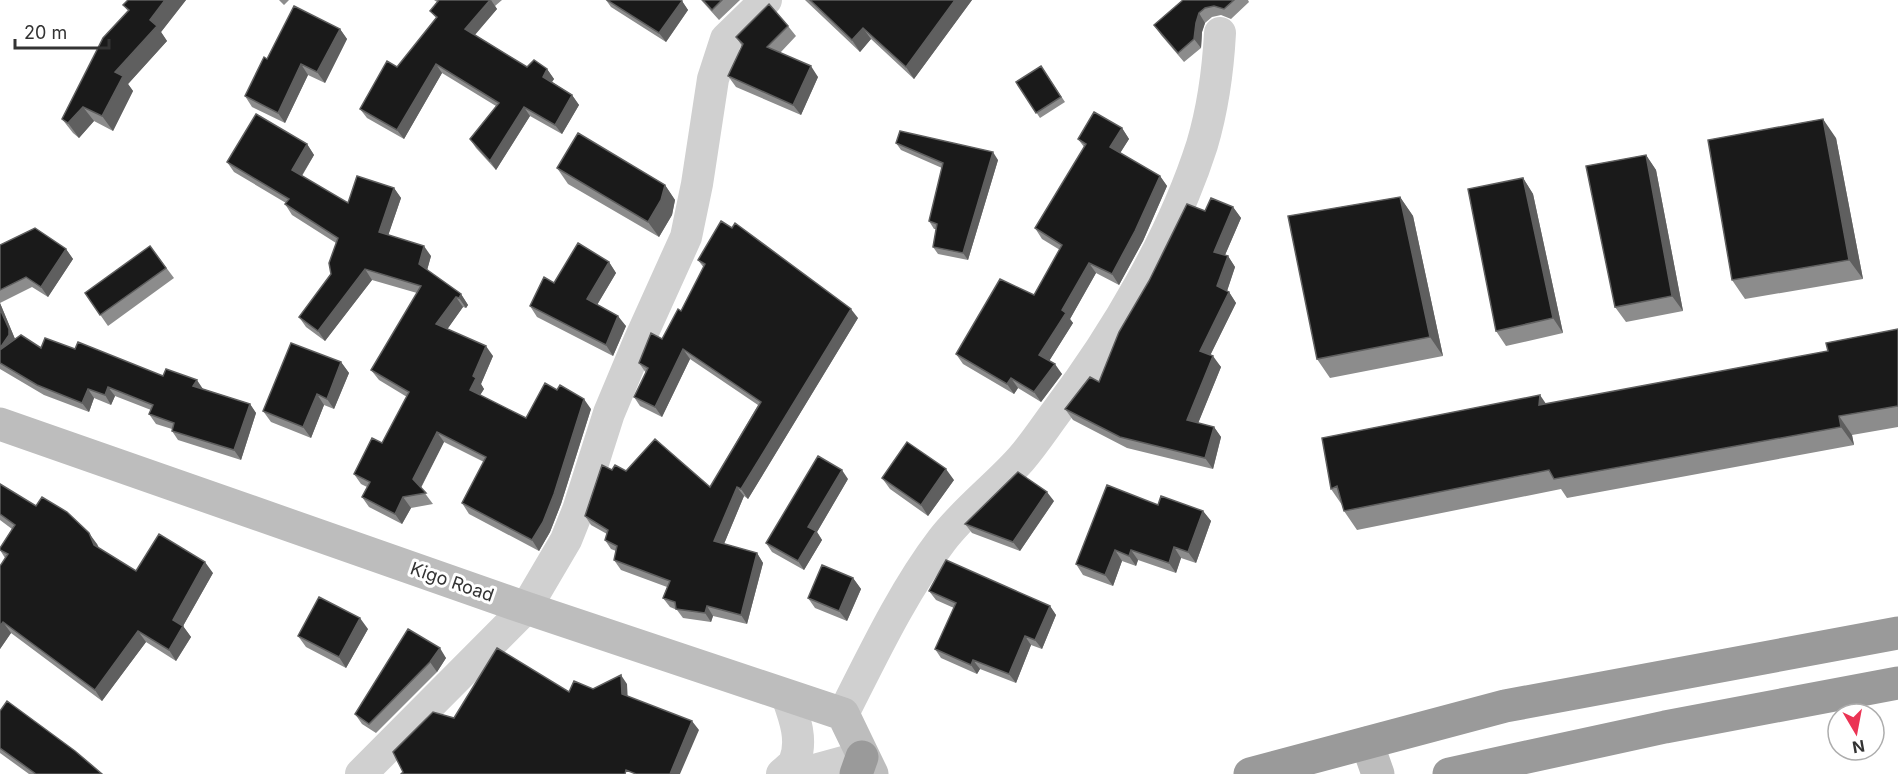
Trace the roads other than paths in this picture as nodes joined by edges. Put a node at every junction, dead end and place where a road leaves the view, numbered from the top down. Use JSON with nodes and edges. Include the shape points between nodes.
{"nodes":[{"id":1,"x":766,"y":0,"type":"edge"},
{"id":2,"x":1220,"y":33,"type":"dead end"},
{"id":3,"x":2,"y":422,"type":"edge"},
{"id":4,"x":526,"y":608,"type":"junction"},
{"id":5,"x":1898,"y":633,"type":"edge"},
{"id":6,"x":1898,"y":683,"type":"edge"},
{"id":7,"x":787,"y":696,"type":"junction"},
{"id":8,"x":843,"y":714,"type":"junction"},
{"id":9,"x":1367,"y":743,"type":"junction"},
{"id":10,"x":1549,"y":753,"type":"junction"},
{"id":11,"x":869,"y":770,"type":"edge"},
{"id":12,"x":361,"y":774,"type":"edge"},
{"id":13,"x":782,"y":774,"type":"edge"},
{"id":14,"x":800,"y":774,"type":"edge"},
{"id":15,"x":1250,"y":774,"type":"edge"},
{"id":16,"x":1378,"y":774,"type":"edge"},
{"id":17,"x":1449,"y":774,"type":"edge"},
{"id":18,"x":1525,"y":774,"type":"edge"}],
"edges":[{"from":1,"to":4,"type":"street","via":[[726,39],[713,79],[686,237],[609,413],[566,540]]},
{"from":2,"to":8,"type":"street","via":[[1215,88],[1202,144],[1130,302],[1086,373],[1022,458],[942,541],[878,646]]},
{"from":3,"to":4,"type":"street","name":"Kigo Road"},
{"from":4,"to":7,"type":"street","name":"Kigo Road"},
{"from":4,"to":12,"type":"street"},
{"from":5,"to":9,"type":"highway","via":[[1505,706]]},
{"from":6,"to":10,"type":"highway"},
{"from":7,"to":8,"type":"street","name":"Kigo Road"},
{"from":7,"to":13,"type":"street","via":[[797,724],[797,747],[794,762]]},
{"from":8,"to":11,"type":"street"},
{"from":9,"to":15,"type":"highway"},
{"from":9,"to":16,"type":"street"},
{"from":10,"to":17,"type":"highway"},
{"from":10,"to":18,"type":"highway"},
{"from":11,"to":14,"type":"street"}]}
